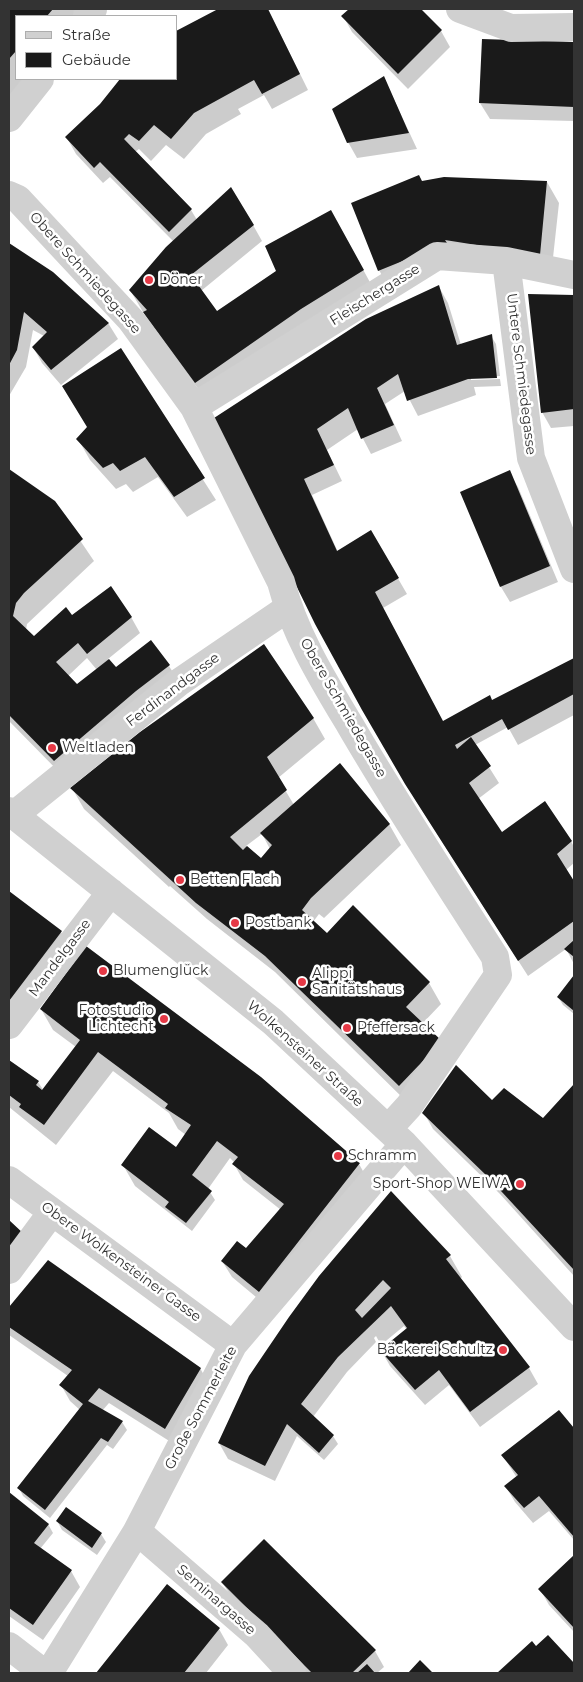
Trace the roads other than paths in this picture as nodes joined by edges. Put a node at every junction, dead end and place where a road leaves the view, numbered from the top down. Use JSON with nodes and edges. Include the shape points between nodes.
{"nodes":[{"id":1,"x":460,"y":9,"type":"edge"},
{"id":2,"x":574,"y":27,"type":"edge"},
{"id":3,"x":39,"y":80,"type":"edge"},
{"id":4,"x":9,"y":118,"type":"edge"},
{"id":5,"x":9,"y":195,"type":"edge"},
{"id":6,"x":506,"y":261,"type":"junction"},
{"id":7,"x":574,"y":275,"type":"edge"},
{"id":8,"x":194,"y":407,"type":"junction"},
{"id":9,"x":574,"y":569,"type":"edge"},
{"id":10,"x":288,"y":608,"type":"junction"},
{"id":11,"x":11,"y":813,"type":"edge"},
{"id":12,"x":111,"y":892,"type":"junction"},
{"id":13,"x":9,"y":1025,"type":"edge"},
{"id":14,"x":396,"y":1136,"type":"junction"},
{"id":15,"x":9,"y":1180,"type":"edge"},
{"id":16,"x":52,"y":1212,"type":"junction"},
{"id":17,"x":9,"y":1270,"type":"edge"},
{"id":18,"x":574,"y":1327,"type":"edge"},
{"id":19,"x":233,"y":1345,"type":"junction"},
{"id":20,"x":137,"y":1531,"type":"junction"},
{"id":21,"x":9,"y":1646,"type":"edge"},
{"id":22,"x":44,"y":1673,"type":"edge"},
{"id":23,"x":48,"y":1673,"type":"edge"},
{"id":24,"x":292,"y":1673,"type":"edge"}],
"edges":[{"from":1,"to":2,"type":"street","via":[[511,28]]},
{"from":3,"to":4,"type":"street"},
{"from":5,"to":8,"type":"street","name":"Obere Schmiedegasse","via":[[18,199],[131,320]]},
{"from":6,"to":7,"type":"street","name":"Fleischergasse"},
{"from":6,"to":8,"type":"street","name":"Fleischergasse","via":[[437,256]]},
{"from":6,"to":9,"type":"street","name":"Untere Schmiedegasse","via":[[531,458]]},
{"from":8,"to":10,"type":"street","name":"Obere Schmiedegasse","via":[[281,582]]},
{"from":10,"to":11,"type":"street","name":"Ferdinandgasse","via":[[178,684]]},
{"from":10,"to":14,"type":"street","name":"Obere Schmiedegasse","via":[[320,675],[364,750],[495,957],[498,975],[409,1106]]},
{"from":11,"to":12,"type":"street","name":"Wolkensteiner Straße"},
{"from":12,"to":13,"type":"street","name":"Mandelgasse"},
{"from":12,"to":14,"type":"street","name":"Wolkensteiner Straße","via":[[273,1022]]},
{"from":14,"to":18,"type":"street","name":"Wolkensteiner Straße"},
{"from":14,"to":19,"type":"street","name":"Große Sommerleite"},
{"from":15,"to":16,"type":"street","name":"Obere Wolkensteiner Gasse"},
{"from":16,"to":17,"type":"street"},
{"from":16,"to":19,"type":"street","name":"Obere Wolkensteiner Gasse"},
{"from":19,"to":20,"type":"street","name":"Große Sommerleite"},
{"from":20,"to":23,"type":"street","name":"Große Sommerleite"},
{"from":20,"to":24,"type":"street","name":"Seminargasse","via":[[257,1635]]},
{"from":21,"to":22,"type":"street"}]}
